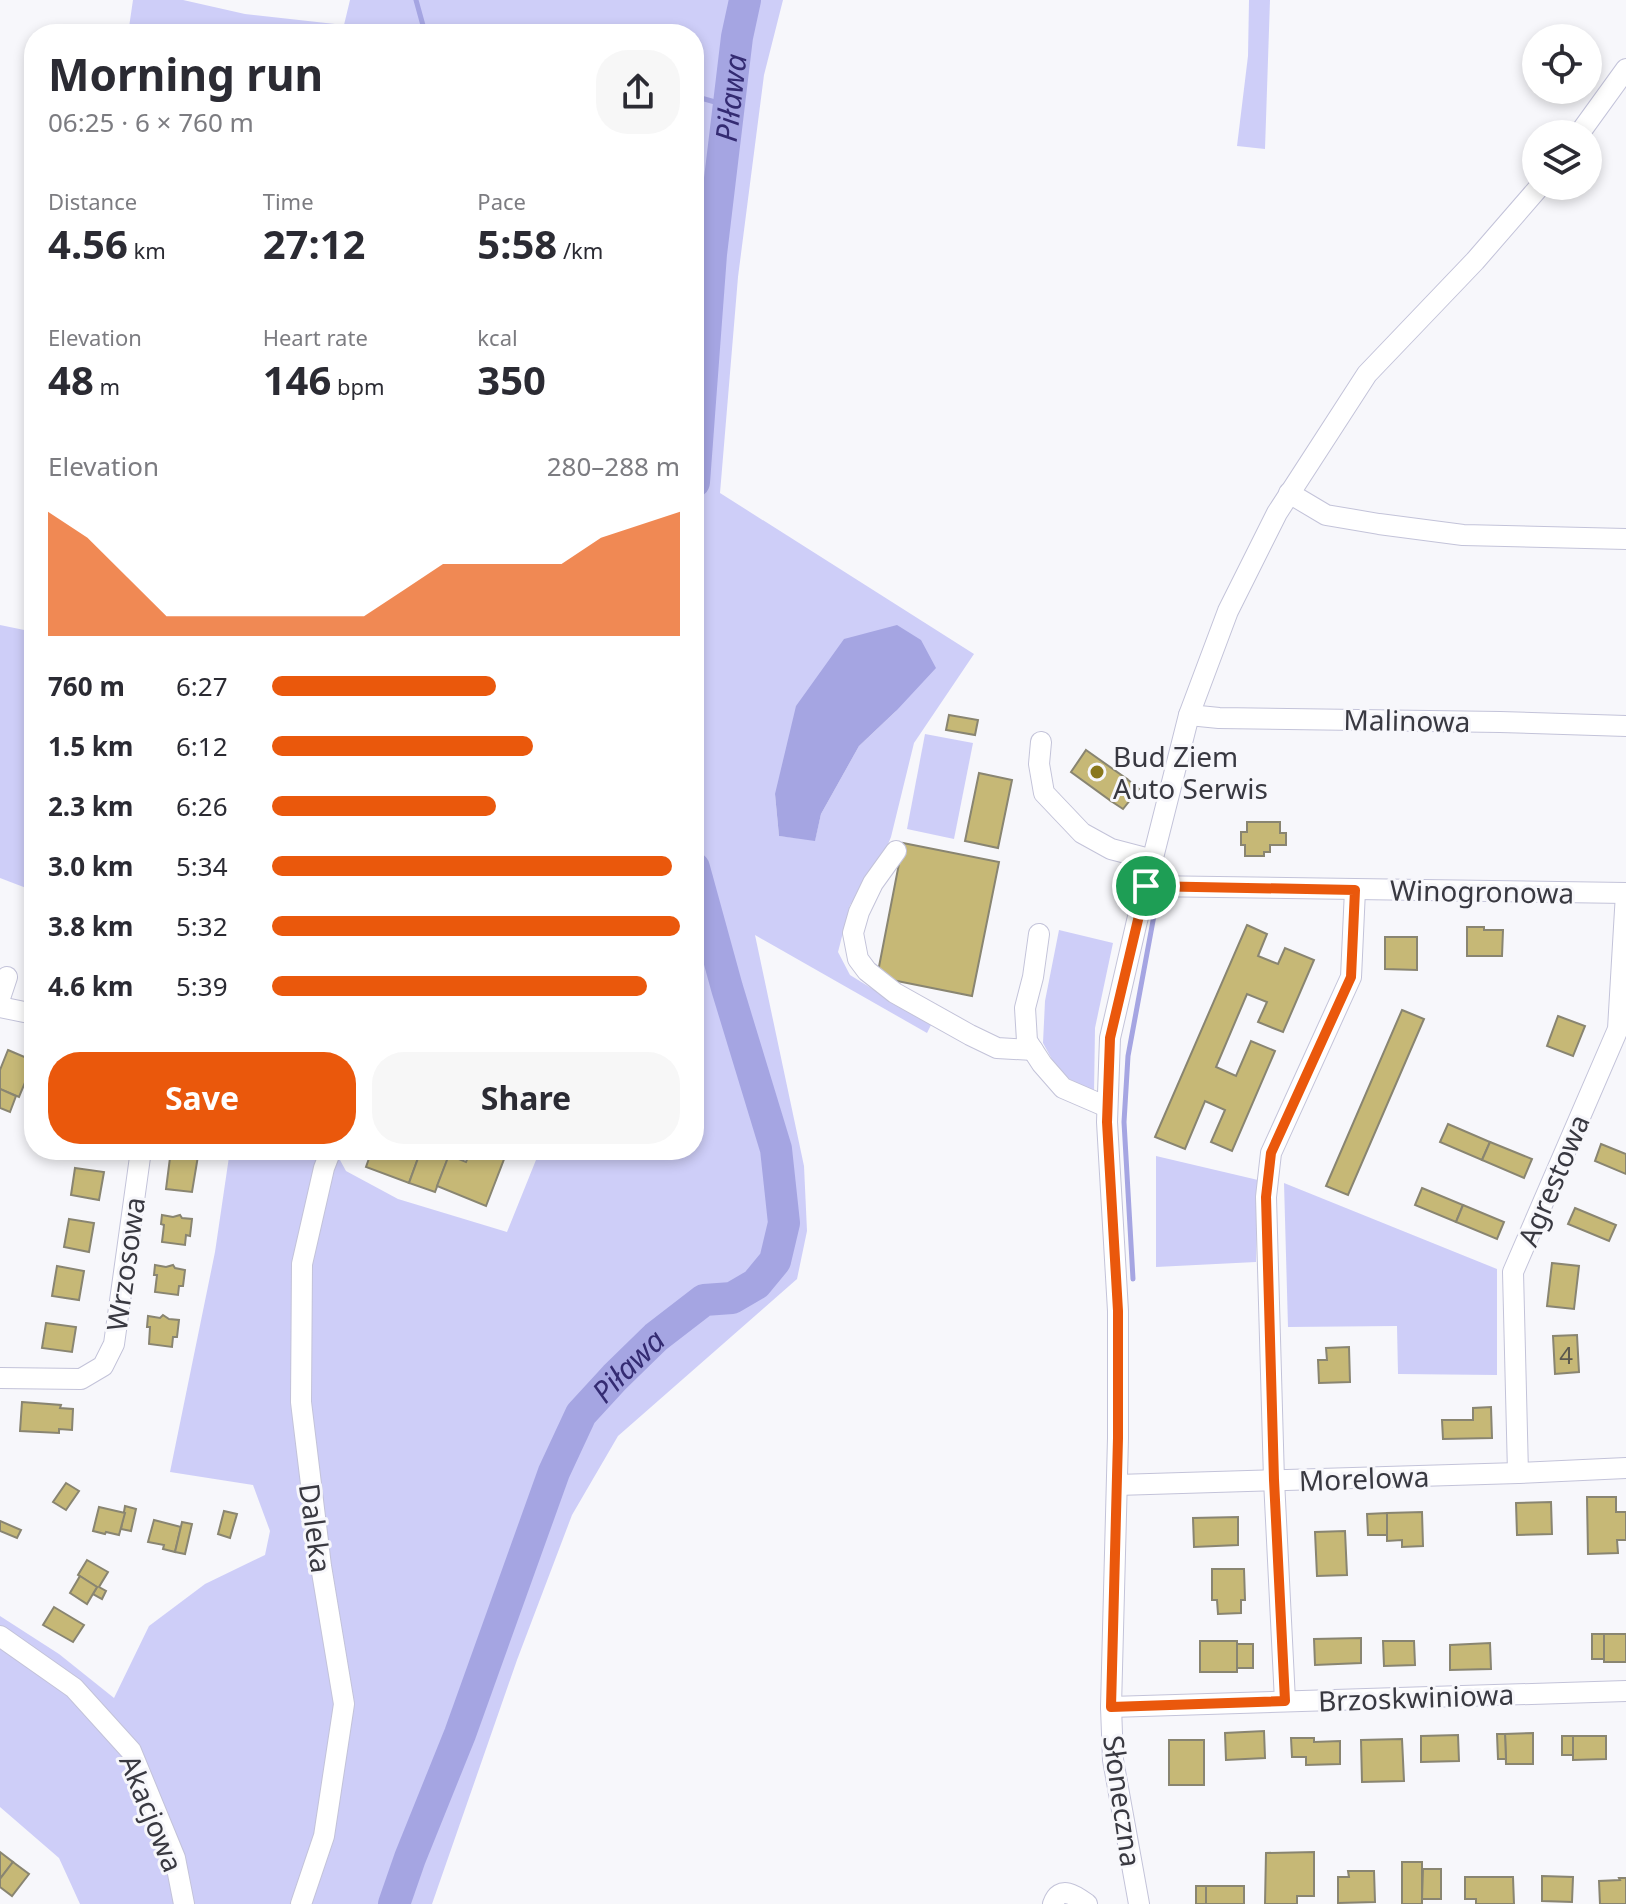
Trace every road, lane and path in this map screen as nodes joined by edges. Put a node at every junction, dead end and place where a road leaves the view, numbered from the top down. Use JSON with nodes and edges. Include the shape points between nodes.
{"nodes":[{"id":1,"x":1626,"y":69,"type":"edge"},
{"id":2,"x":1589,"y":120,"type":"edge"},
{"id":3,"x":1528,"y":200,"type":"edge"},
{"id":4,"x":1289,"y":493,"type":"junction"},
{"id":5,"x":1626,"y":539,"type":"edge"},
{"id":6,"x":1189,"y":715,"type":"junction"},
{"id":7,"x":1626,"y":726,"type":"edge"},
{"id":8,"x":1041,"y":742,"type":"dead end"},
{"id":9,"x":896,"y":851,"type":"dead end"},
{"id":10,"x":1153,"y":860,"type":"junction"},
{"id":11,"x":1146,"y":886,"type":"junction"},
{"id":12,"x":1355,"y":890,"type":"junction"},
{"id":13,"x":1626,"y":893,"type":"edge"},
{"id":14,"x":1039,"y":934,"type":"dead end"},
{"id":15,"x":7,"y":977,"type":"dead end"},
{"id":16,"x":0,"y":998,"type":"edge"},
{"id":17,"x":0,"y":1007,"type":"edge"},
{"id":18,"x":24,"y":1012,"type":"edge"},
{"id":19,"x":1033,"y":1050,"type":"junction"},
{"id":20,"x":1107,"y":1107,"type":"junction"},
{"id":21,"x":140,"y":1160,"type":"edge"},
{"id":22,"x":327,"y":1160,"type":"edge"},
{"id":23,"x":0,"y":1378,"type":"edge"},
{"id":24,"x":1626,"y":1468,"type":"edge"},
{"id":25,"x":1518,"y":1473,"type":"junction"},
{"id":26,"x":1274,"y":1480,"type":"junction"},
{"id":27,"x":1117,"y":1485,"type":"junction"},
{"id":28,"x":0,"y":1636,"type":"edge"},
{"id":29,"x":1626,"y":1691,"type":"edge"},
{"id":30,"x":1285,"y":1701,"type":"junction"},
{"id":31,"x":1111,"y":1707,"type":"junction"},
{"id":32,"x":184,"y":1904,"type":"edge"},
{"id":33,"x":301,"y":1904,"type":"edge"},
{"id":34,"x":1053,"y":1904,"type":"edge"},
{"id":35,"x":1087,"y":1904,"type":"edge"},
{"id":36,"x":1139,"y":1904,"type":"edge"}],
"edges":[{"from":1,"to":2,"type":"street"},
{"from":3,"to":4,"type":"street","name":"Słoneczna","via":[[1367,374]]},
{"from":4,"to":5,"type":"street","via":[[1326,515],[1379,524],[1463,535]]},
{"from":4,"to":6,"type":"street","name":"Słoneczna","via":[[1228,611]]},
{"from":6,"to":7,"type":"street","name":"Malinowa"},
{"from":6,"to":10,"type":"street","name":"Słoneczna"},
{"from":8,"to":10,"type":"street","via":[[1044,793],[1082,833],[1111,849]]},
{"from":9,"to":19,"type":"street","via":[[859,912],[853,933],[858,959],[895,993],[970,1035],[997,1048]]},
{"from":10,"to":11,"type":"street","name":"Słoneczna"},
{"from":11,"to":12,"type":"street","name":"Winogronowa"},
{"from":11,"to":20,"type":"street","name":"Słoneczna","via":[[1110,1038]]},
{"from":12,"to":13,"type":"street","name":"Winogronowa"},
{"from":12,"to":26,"type":"street","via":[[1351,977],[1271,1153],[1266,1197]]},
{"from":13,"to":25,"type":"street","name":"Agrestowa","via":[[1618,1029],[1513,1272]]},
{"from":14,"to":19,"type":"street","via":[[1025,1008],[1027,1041]]},
{"from":15,"to":16,"type":"street"},
{"from":17,"to":18,"type":"street"},
{"from":19,"to":20,"type":"street","via":[[1063,1088]]},
{"from":20,"to":27,"type":"street","name":"Słoneczna","via":[[1118,1311]]},
{"from":21,"to":23,"type":"street","name":"Wrzosowa","via":[[114,1344],[103,1366],[81,1379]]},
{"from":22,"to":33,"type":"street","name":"Daleka","via":[[302,1264],[301,1402],[344,1704],[324,1836]]},
{"from":24,"to":25,"type":"street","name":"Morelowa"},
{"from":25,"to":26,"type":"street","name":"Morelowa"},
{"from":26,"to":27,"type":"street"},
{"from":26,"to":30,"type":"street","name":"Morelowa"},
{"from":27,"to":31,"type":"street","name":"Słoneczna"},
{"from":28,"to":32,"type":"street","name":"Akacjowa","via":[[74,1688],[131,1751],[175,1858]]},
{"from":29,"to":30,"type":"street","name":"Brzoskwiniowa"},
{"from":30,"to":31,"type":"street","name":"Brzoskwiniowa"},
{"from":31,"to":36,"type":"street","name":"Słoneczna","via":[[1113,1760]]},
{"from":34,"to":35,"type":"street","via":[[1057,1896],[1068,1893]]}]}
